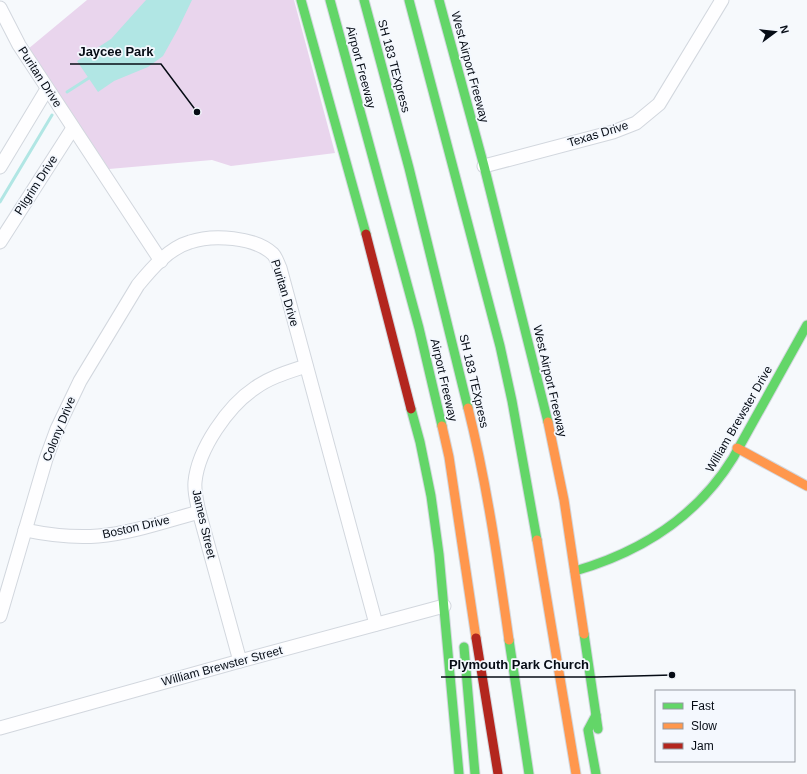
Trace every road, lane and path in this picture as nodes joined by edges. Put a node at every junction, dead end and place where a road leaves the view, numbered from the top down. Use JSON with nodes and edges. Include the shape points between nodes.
{"nodes":[{"id":1,"x":301,"y":0,"type":"edge"},
{"id":2,"x":330,"y":0,"type":"edge"},
{"id":3,"x":364,"y":0,"type":"edge"},
{"id":4,"x":409,"y":0,"type":"edge"},
{"id":5,"x":439,"y":0,"type":"edge"},
{"id":6,"x":722,"y":0,"type":"edge"},
{"id":7,"x":0,"y":8,"type":"edge"},
{"id":8,"x":47,"y":89,"type":"junction"},
{"id":9,"x":73,"y":128,"type":"junction"},
{"id":10,"x":484,"y":166,"type":"junction"},
{"id":11,"x":0,"y":167,"type":"edge"},
{"id":12,"x":0,"y":242,"type":"edge"},
{"id":13,"x":160,"y":261,"type":"junction"},
{"id":14,"x":807,"y":325,"type":"edge"},
{"id":15,"x":306,"y":366,"type":"junction"},
{"id":16,"x":480,"y":417,"type":"dead end"},
{"id":17,"x":738,"y":448,"type":"junction"},
{"id":18,"x":807,"y":486,"type":"edge"},
{"id":19,"x":199,"y":512,"type":"junction"},
{"id":20,"x":25,"y":530,"type":"junction"},
{"id":21,"x":575,"y":571,"type":"junction"},
{"id":22,"x":444,"y":606,"type":"junction"},
{"id":23,"x":471,"y":606,"type":"junction"},
{"id":24,"x":0,"y":616,"type":"edge"},
{"id":25,"x":516,"y":621,"type":"dead end"},
{"id":26,"x":376,"y":624,"type":"junction"},
{"id":27,"x":240,"y":660,"type":"junction"},
{"id":28,"x":565,"y":714,"type":"junction"},
{"id":29,"x":596,"y":715,"type":"junction"},
{"id":30,"x":0,"y":728,"type":"edge"},
{"id":31,"x":600,"y":738,"type":"dead end"},
{"id":32,"x":459,"y":774,"type":"edge"},
{"id":33,"x":475,"y":774,"type":"edge"},
{"id":34,"x":498,"y":774,"type":"edge"},
{"id":35,"x":529,"y":774,"type":"edge"},
{"id":36,"x":567,"y":774,"type":"edge"},
{"id":37,"x":576,"y":774,"type":"edge"},
{"id":38,"x":596,"y":774,"type":"edge"}],
"edges":[{"from":1,"to":22,"type":"main road","via":[[420,442],[431,496]]},
{"from":2,"to":23,"type":"main road","name":"Airport Freeway","via":[[450,457]]},
{"from":3,"to":35,"type":"main road","name":"SH 183 TEXpress","via":[[409,168],[476,440],[500,577]]},
{"from":4,"to":28,"type":"main road","via":[[508,381],[541,560]]},
{"from":5,"to":10,"type":"main road","name":"West Airport Freeway"},
{"from":6,"to":10,"type":"street","name":"Texas Drive","via":[[660,104],[636,123],[613,132]]},
{"from":7,"to":8,"type":"street","name":"Puritan Drive","via":[[19,45]]},
{"from":8,"to":9,"type":"street","name":"Puritan Drive"},
{"from":8,"to":11,"type":"street"},
{"from":9,"to":12,"type":"street","name":"Pilgrim Drive"},
{"from":9,"to":13,"type":"street","name":"Puritan Drive"},
{"from":10,"to":21,"type":"main road","name":"West Airport Freeway","via":[[552,439]]},
{"from":13,"to":15,"type":"street","name":"Puritan Drive","via":[[190,242],[211,237],[252,242],[274,255],[280,268]]},
{"from":13,"to":20,"type":"street","name":"Colony Drive","via":[[138,285],[80,380],[46,459]]},
{"from":14,"to":17,"type":"main road","name":"William Brewster Drive"},
{"from":15,"to":19,"type":"street","name":"James Street","via":[[255,387],[223,420],[205,450],[197,471],[195,491]]},
{"from":15,"to":26,"type":"street","name":"Puritan Drive"},
{"from":16,"to":25,"type":"main road","name":"SH 183 TEXpress"},
{"from":17,"to":18,"type":"main road"},
{"from":17,"to":21,"type":"main road","name":"William Brewster Drive","via":[[720,477],[704,496],[660,534],[609,560]]},
{"from":19,"to":20,"type":"street","name":"Boston Drive","via":[[130,531],[100,536],[62,536]]},
{"from":19,"to":27,"type":"street","name":"James Street"},
{"from":20,"to":24,"type":"street","name":"Colony Drive"},
{"from":21,"to":29,"type":"main road","name":"West Airport Freeway"},
{"from":22,"to":26,"type":"street","name":"William Brewster Street"},
{"from":22,"to":32,"type":"main road"},
{"from":23,"to":33,"type":"main road","via":[[464,647]]},
{"from":23,"to":34,"type":"main road","name":"Airport Freeway"},
{"from":26,"to":27,"type":"street","name":"William Brewster Street"},
{"from":27,"to":30,"type":"street","name":"William Brewster Street"},
{"from":28,"to":36,"type":"main road"},
{"from":28,"to":37,"type":"main road"},
{"from":29,"to":31,"type":"main road","name":"West Airport Freeway"},
{"from":29,"to":38,"type":"main road","via":[[588,730]]}]}
